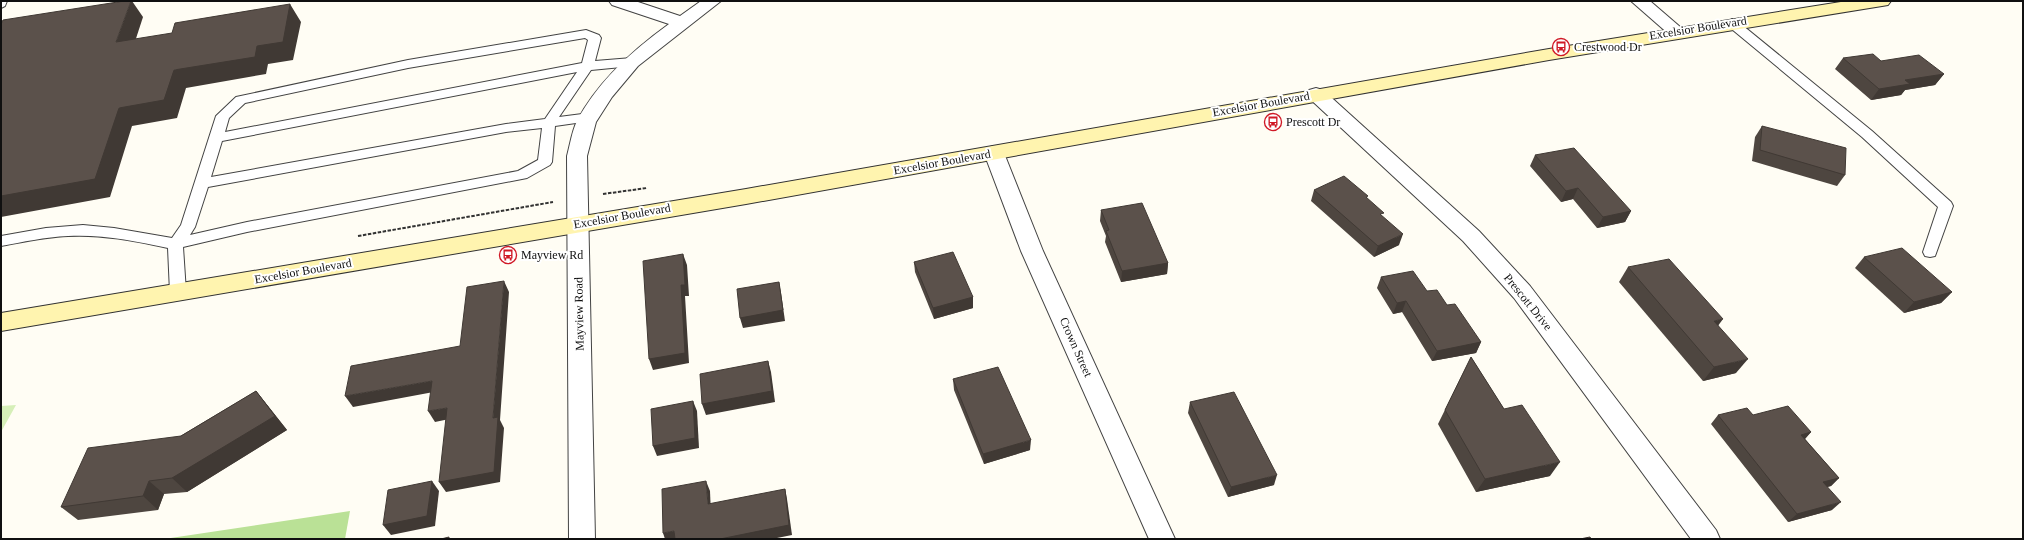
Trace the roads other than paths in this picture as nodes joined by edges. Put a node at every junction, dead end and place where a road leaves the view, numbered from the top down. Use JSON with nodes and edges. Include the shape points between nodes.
{"nodes":[{"id":1,"x":618,"y":1,"type":"edge"},
{"id":2,"x":712,"y":1,"type":"edge"},
{"id":3,"x":1640,"y":1,"type":"edge"},
{"id":4,"x":1882,"y":1,"type":"edge"},
{"id":5,"x":1732,"y":22,"type":"junction"},
{"id":6,"x":684,"y":23,"type":"junction"},
{"id":7,"x":1677,"y":32,"type":"junction"},
{"id":8,"x":632,"y":62,"type":"junction"},
{"id":9,"x":587,"y":66,"type":"junction"},
{"id":10,"x":1316,"y":94,"type":"junction"},
{"id":11,"x":590,"y":117,"type":"junction"},
{"id":12,"x":549,"y":122,"type":"junction"},
{"id":13,"x":216,"y":138,"type":"junction"},
{"id":14,"x":994,"y":153,"type":"junction"},
{"id":15,"x":202,"y":183,"type":"junction"},
{"id":16,"x":578,"y":224,"type":"junction"},
{"id":17,"x":1,"y":241,"type":"edge"},
{"id":18,"x":175,"y":244,"type":"junction"},
{"id":19,"x":1930,"y":252,"type":"dead end"},
{"id":20,"x":178,"y":292,"type":"junction"},
{"id":21,"x":1,"y":322,"type":"edge"},
{"id":22,"x":582,"y":539,"type":"edge"},
{"id":23,"x":1162,"y":539,"type":"edge"},
{"id":24,"x":1708,"y":539,"type":"edge"}],
"edges":[{"from":1,"to":6,"type":"street"},
{"from":2,"to":6,"type":"street","name":"Mayview Road"},
{"from":3,"to":7,"type":"street"},
{"from":4,"to":5,"type":"main road","name":"Excelsior Boulevard"},
{"from":5,"to":7,"type":"main road","name":"Excelsior Boulevard"},
{"from":5,"to":19,"type":"lane","via":[[1867,134],[1946,206]]},
{"from":6,"to":8,"type":"street","name":"Mayview Road"},
{"from":7,"to":10,"type":"main road","name":"Excelsior Boulevard"},
{"from":8,"to":9,"type":"lane"},
{"from":8,"to":11,"type":"street","name":"Mayview Road","via":[[605,93]]},
{"from":9,"to":12,"type":"lane"},
{"from":9,"to":13,"type":"lane"},
{"from":9,"to":13,"type":"lane","via":[[595,38],[586,34],[408,64],[241,100],[223,116]]},
{"from":10,"to":14,"type":"main road","name":"Excelsior Boulevard"},
{"from":10,"to":24,"type":"street","name":"Prescott Drive","via":[[1471,236],[1522,292]]},
{"from":11,"to":12,"type":"lane"},
{"from":11,"to":16,"type":"street","name":"Mayview Road","via":[[586,122],[577,156]]},
{"from":12,"to":15,"type":"lane"},
{"from":12,"to":18,"type":"lane","via":[[545,162],[522,175],[247,227]]},
{"from":13,"to":15,"type":"lane"},
{"from":14,"to":16,"type":"main road","name":"Excelsior Boulevard"},
{"from":14,"to":23,"type":"street","name":"Crown Street","via":[[1032,251]]},
{"from":15,"to":18,"type":"lane","via":[[188,227]]},
{"from":16,"to":20,"type":"main road","name":"Excelsior Boulevard"},
{"from":16,"to":22,"type":"street","name":"Mayview Road"},
{"from":17,"to":18,"type":"lane","via":[[53,232],[82,231],[138,236]]},
{"from":18,"to":20,"type":"lane"},
{"from":20,"to":21,"type":"main road","name":"Excelsior Boulevard"}]}
